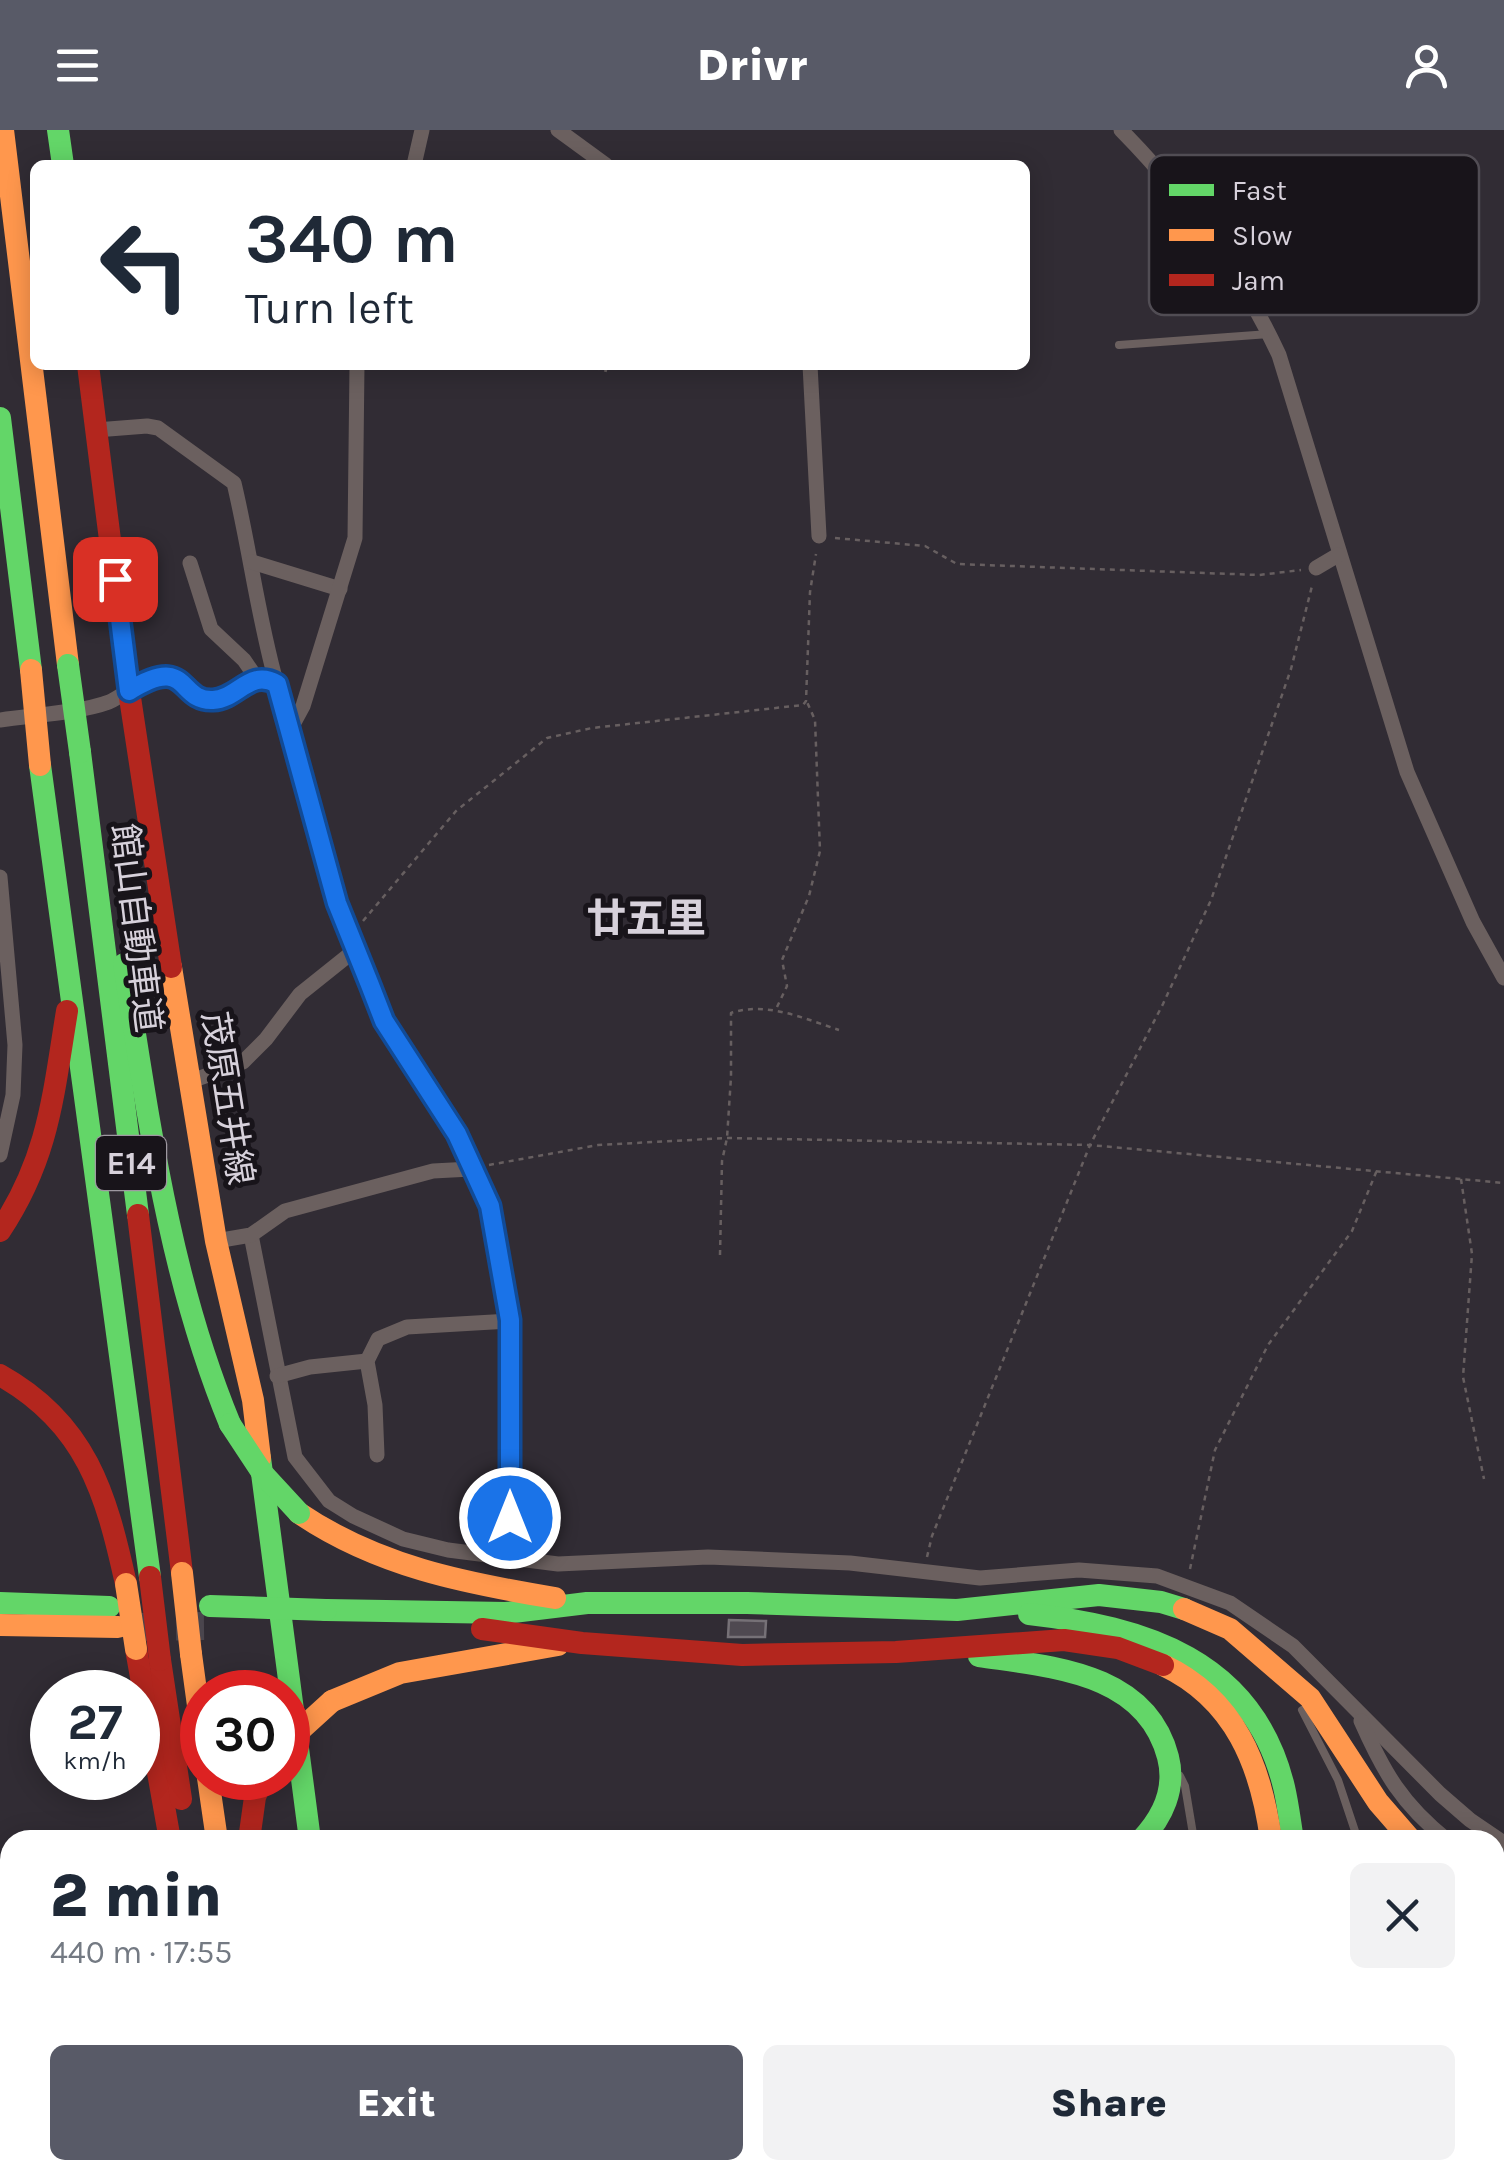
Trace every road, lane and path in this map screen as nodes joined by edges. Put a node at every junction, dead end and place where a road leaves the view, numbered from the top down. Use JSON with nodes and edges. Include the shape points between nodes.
{"nodes":[{"id":1,"x":3,"y":130,"type":"edge"},
{"id":2,"x":58,"y":130,"type":"edge"},
{"id":3,"x":422,"y":130,"type":"edge"},
{"id":4,"x":558,"y":130,"type":"edge"},
{"id":5,"x":1122,"y":130,"type":"edge"},
{"id":6,"x":61,"y":160,"type":"edge"},
{"id":7,"x":415,"y":160,"type":"edge"},
{"id":8,"x":599,"y":160,"type":"edge"},
{"id":9,"x":1149,"y":160,"type":"edge"},
{"id":10,"x":1257,"y":315,"type":"edge"},
{"id":11,"x":1269,"y":334,"type":"junction"},
{"id":12,"x":1119,"y":345,"type":"dead end"},
{"id":13,"x":30,"y":352,"type":"edge"},
{"id":14,"x":32,"y":370,"type":"edge"},
{"id":15,"x":89,"y":370,"type":"edge"},
{"id":16,"x":357,"y":370,"type":"edge"},
{"id":17,"x":810,"y":370,"type":"edge"},
{"id":18,"x":0,"y":418,"type":"edge"},
{"id":19,"x":96,"y":430,"type":"junction"},
{"id":20,"x":820,"y":536,"type":"junction"},
{"id":21,"x":1338,"y":555,"type":"junction"},
{"id":22,"x":252,"y":562,"type":"junction"},
{"id":23,"x":190,"y":563,"type":"dead end"},
{"id":24,"x":1316,"y":568,"type":"junction"},
{"id":25,"x":340,"y":589,"type":"junction"},
{"id":26,"x":257,"y":679,"type":"junction"},
{"id":27,"x":277,"y":684,"type":"junction"},
{"id":28,"x":129,"y":691,"type":"junction"},
{"id":29,"x":806,"y":700,"type":"junction"},
{"id":30,"x":0,"y":720,"type":"edge"},
{"id":31,"x":290,"y":730,"type":"junction"},
{"id":32,"x":80,"y":752,"type":"junction"},
{"id":33,"x":0,"y":877,"type":"edge"},
{"id":34,"x":353,"y":942,"type":"junction"},
{"id":35,"x":1504,"y":978,"type":"edge"},
{"id":36,"x":73,"y":993,"type":"junction"},
{"id":37,"x":776,"y":1010,"type":"junction"},
{"id":38,"x":839,"y":1030,"type":"dead end"},
{"id":39,"x":189,"y":1082,"type":"junction"},
{"id":40,"x":727,"y":1138,"type":"junction"},
{"id":41,"x":1090,"y":1145,"type":"junction"},
{"id":42,"x":0,"y":1155,"type":"edge"},
{"id":43,"x":471,"y":1169,"type":"junction"},
{"id":44,"x":1378,"y":1169,"type":"junction"},
{"id":45,"x":1461,"y":1177,"type":"junction"},
{"id":46,"x":1504,"y":1182,"type":"edge"},
{"id":47,"x":0,"y":1231,"type":"edge"},
{"id":48,"x":251,"y":1235,"type":"junction"},
{"id":49,"x":216,"y":1241,"type":"junction"},
{"id":50,"x":720,"y":1255,"type":"dead end"},
{"id":51,"x":510,"y":1320,"type":"junction"},
{"id":52,"x":367,"y":1361,"type":"junction"},
{"id":53,"x":0,"y":1375,"type":"edge"},
{"id":54,"x":277,"y":1376,"type":"junction"},
{"id":55,"x":376,"y":1455,"type":"dead end"},
{"id":56,"x":1484,"y":1479,"type":"dead end"},
{"id":57,"x":510,"y":1558,"type":"junction"},
{"id":58,"x":923,"y":1573,"type":"junction"},
{"id":59,"x":1186,"y":1587,"type":"junction"},
{"id":60,"x":0,"y":1603,"type":"edge"},
{"id":61,"x":587,"y":1603,"type":"junction"},
{"id":62,"x":957,"y":1610,"type":"junction"},
{"id":63,"x":211,"y":1616,"type":"tunnel mouth"},
{"id":64,"x":325,"y":1618,"type":"junction"},
{"id":65,"x":0,"y":1626,"type":"edge"},
{"id":66,"x":574,"y":1642,"type":"junction"},
{"id":67,"x":945,"y":1650,"type":"junction"},
{"id":68,"x":193,"y":1670,"type":"edge"},
{"id":69,"x":1290,"y":1678,"type":"junction"},
{"id":70,"x":1357,"y":1713,"type":"junction"},
{"id":71,"x":310,"y":1722,"type":"edge"},
{"id":72,"x":1169,"y":1754,"type":"junction"},
{"id":73,"x":211,"y":1800,"type":"edge"},
{"id":74,"x":255,"y":1800,"type":"edge"},
{"id":75,"x":168,"y":1830,"type":"edge"},
{"id":76,"x":186,"y":1830,"type":"edge"},
{"id":77,"x":216,"y":1830,"type":"edge"},
{"id":78,"x":250,"y":1830,"type":"edge"},
{"id":79,"x":309,"y":1830,"type":"edge"},
{"id":80,"x":1150,"y":1830,"type":"edge"},
{"id":81,"x":1192,"y":1830,"type":"edge"},
{"id":82,"x":1270,"y":1830,"type":"edge"},
{"id":83,"x":1292,"y":1830,"type":"edge"},
{"id":84,"x":1355,"y":1830,"type":"edge"},
{"id":85,"x":1402,"y":1830,"type":"edge"},
{"id":86,"x":1434,"y":1830,"type":"edge"},
{"id":87,"x":1485,"y":1830,"type":"edge"}],
"edges":[{"from":1,"to":13,"type":"main road","name":"館山自動車道","number":"E14","bridge":true},
{"from":2,"to":6,"type":"main road"},
{"from":3,"to":7,"type":"street"},
{"from":4,"to":8,"type":"street"},
{"from":5,"to":9,"type":"street"},
{"from":10,"to":11,"type":"street"},
{"from":11,"to":12,"type":"lane"},
{"from":11,"to":21,"type":"street"},
{"from":14,"to":32,"type":"main road","name":"館山自動車道","number":"E14","bridge":true},
{"from":15,"to":19,"type":"main road","name":"茂原五井線"},
{"from":16,"to":25,"type":"street","via":[[355,538]]},
{"from":17,"to":20,"type":"street"},
{"from":18,"to":36,"type":"main road","name":"館山自動車道","number":"E14","bridge":true},
{"from":19,"to":22,"type":"street","via":[[158,428],[234,483]]},
{"from":19,"to":28,"type":"main road","name":"茂原五井線"},
{"from":20,"to":24,"type":"path","via":[[926,546],[957,564],[1260,575]]},
{"from":20,"to":29,"type":"path","via":[[810,592]]},
{"from":21,"to":24,"type":"street"},
{"from":21,"to":35,"type":"street","via":[[1407,772]]},
{"from":22,"to":25,"type":"street"},
{"from":22,"to":27,"type":"street"},
{"from":23,"to":26,"type":"street","via":[[211,629]]},
{"from":24,"to":41,"type":"path","via":[[1291,669],[1210,900]]},
{"from":25,"to":31,"type":"street"},
{"from":26,"to":27,"type":"street"},
{"from":26,"to":28,"type":"street","via":[[215,700],[165,676]]},
{"from":27,"to":31,"type":"street"},
{"from":28,"to":30,"type":"street","via":[[106,703]]},
{"from":28,"to":39,"type":"main road","name":"茂原五井線"},
{"from":29,"to":34,"type":"path","via":[[547,738],[456,811]]},
{"from":29,"to":37,"type":"path","via":[[815,720],[820,851],[810,896],[782,960],[786,986]]},
{"from":31,"to":34,"type":"street"},
{"from":32,"to":61,"type":"main road","bridge":true,"via":[[100,816],[168,1228],[200,1350],[230,1424],[299,1513],[347,1545],[404,1565]]},
{"from":32,"to":68,"type":"main road","name":"館山自動車道","number":"E14","bridge":true},
{"from":33,"to":42,"type":"street","via":[[15,1045]]},
{"from":34,"to":39,"type":"street","via":[[243,1062]]},
{"from":34,"to":43,"type":"street","via":[[384,1021],[457,1134]]},
{"from":36,"to":47,"type":"main road","via":[[47,1135],[22,1198]]},
{"from":36,"to":76,"type":"main road","name":"館山自動車道","number":"E14","bridge":true},
{"from":37,"to":38,"type":"path"},
{"from":37,"to":40,"type":"path","via":[[731,1013]]},
{"from":39,"to":49,"type":"main road","name":"茂原五井線"},
{"from":40,"to":41,"type":"path"},
{"from":40,"to":43,"type":"path","via":[[598,1145]]},
{"from":40,"to":50,"type":"path"},
{"from":41,"to":44,"type":"path"},
{"from":41,"to":58,"type":"path","via":[[932,1536]]},
{"from":43,"to":48,"type":"street","via":[[433,1171],[284,1211]]},
{"from":43,"to":51,"type":"street","via":[[490,1206]]},
{"from":44,"to":45,"type":"path"},
{"from":44,"to":59,"type":"path","via":[[1352,1231],[1268,1344],[1216,1450]]},
{"from":45,"to":46,"type":"path"},
{"from":45,"to":56,"type":"path","via":[[1472,1254],[1463,1377]]},
{"from":48,"to":49,"type":"street"},
{"from":48,"to":54,"type":"street"},
{"from":49,"to":79,"type":"main road","name":"茂原五井線","via":[[253,1400]]},
{"from":51,"to":52,"type":"street","via":[[407,1327],[378,1338]]},
{"from":51,"to":57,"type":"street"},
{"from":52,"to":54,"type":"street"},
{"from":52,"to":55,"type":"street"},
{"from":53,"to":75,"type":"main road","bridge":true,"via":[[56,1414],[82,1451],[116,1531]]},
{"from":54,"to":57,"type":"street","via":[[294,1457],[329,1500],[403,1539]]},
{"from":57,"to":58,"type":"street","via":[[558,1564],[708,1557]]},
{"from":58,"to":59,"type":"street","via":[[980,1578],[1079,1570],[1157,1576]]},
{"from":59,"to":70,"type":"street","via":[[1230,1603],[1293,1646]]},
{"from":60,"to":65,"type":"main road","via":[[113,1617]]},
{"from":61,"to":62,"type":"main road"},
{"from":61,"to":64,"type":"main road","via":[[506,1613]]},
{"from":62,"to":69,"type":"main road","via":[[1099,1596],[1161,1602],[1230,1629]]},
{"from":62,"to":83,"type":"main road","via":[[1110,1624],[1162,1640],[1199,1661],[1267,1738]]},
{"from":63,"to":64,"type":"main road"},
{"from":64,"to":66,"type":"main road","via":[[508,1630]]},
{"from":66,"to":67,"type":"main road","via":[[750,1655]]},
{"from":66,"to":71,"type":"main road","bridge":true,"via":[[400,1673],[332,1702]]},
{"from":67,"to":72,"type":"main road","via":[[1075,1673],[1115,1687],[1152,1719]]},
{"from":67,"to":82,"type":"main road","via":[[1068,1640],[1164,1664],[1200,1690],[1246,1742]]},
{"from":69,"to":84,"type":"lane"},
{"from":69,"to":85,"type":"main road"},
{"from":70,"to":86,"type":"street","via":[[1384,1774]]},
{"from":70,"to":87,"type":"street"},
{"from":72,"to":80,"type":"main road","via":[[1169,1796]]},
{"from":72,"to":81,"type":"lane","via":[[1185,1786]]},
{"from":73,"to":77,"type":"main road"},
{"from":74,"to":78,"type":"main road"}]}
